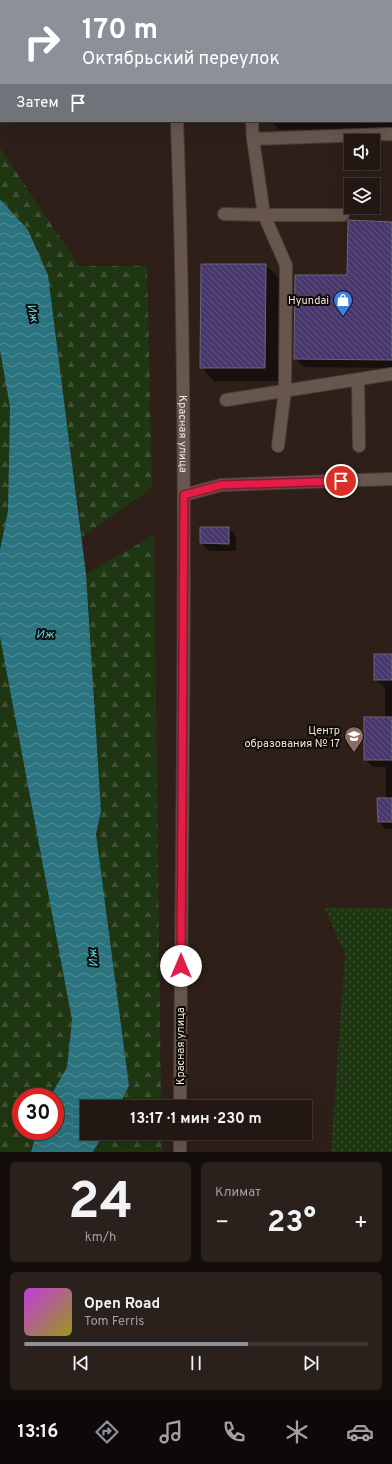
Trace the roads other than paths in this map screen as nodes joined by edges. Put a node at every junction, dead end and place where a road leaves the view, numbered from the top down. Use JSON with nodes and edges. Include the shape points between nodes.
{"nodes":[{"id":1,"x":177,"y":122,"type":"edge"},
{"id":2,"x":252,"y":122,"type":"edge"},
{"id":3,"x":392,"y":134,"type":"edge"},
{"id":4,"x":253,"y":139,"type":"junction"},
{"id":5,"x":224,"y":214,"type":"dead end"},
{"id":6,"x":264,"y":215,"type":"junction"},
{"id":7,"x":343,"y":215,"type":"dead end"},
{"id":8,"x":392,"y":374,"type":"edge"},
{"id":9,"x":358,"y":380,"type":"junction"},
{"id":10,"x":285,"y":390,"type":"junction"},
{"id":11,"x":226,"y":400,"type":"dead end"},
{"id":12,"x":278,"y":446,"type":"dead end"},
{"id":13,"x":359,"y":446,"type":"dead end"},
{"id":14,"x":392,"y":479,"type":"edge"},
{"id":15,"x":184,"y":495,"type":"junction"},
{"id":16,"x":180,"y":1100,"type":"edge"},
{"id":17,"x":180,"y":1140,"type":"edge"},
{"id":18,"x":180,"y":1152,"type":"edge"}],
"edges":[{"from":1,"to":15,"type":"street","name":"Красная улица","via":[[182,244]]},
{"from":2,"to":4,"type":"street"},
{"from":3,"to":4,"type":"street"},
{"from":4,"to":6,"type":"street"},
{"from":5,"to":6,"type":"street"},
{"from":6,"to":7,"type":"street"},
{"from":6,"to":10,"type":"street","via":[[286,265]]},
{"from":8,"to":9,"type":"street"},
{"from":9,"to":10,"type":"street"},
{"from":9,"to":13,"type":"street"},
{"from":10,"to":11,"type":"street"},
{"from":10,"to":12,"type":"street"},
{"from":14,"to":15,"type":"street","via":[[221,485]]},
{"from":15,"to":16,"type":"street","name":"Красная улица"},
{"from":17,"to":18,"type":"street"}]}
